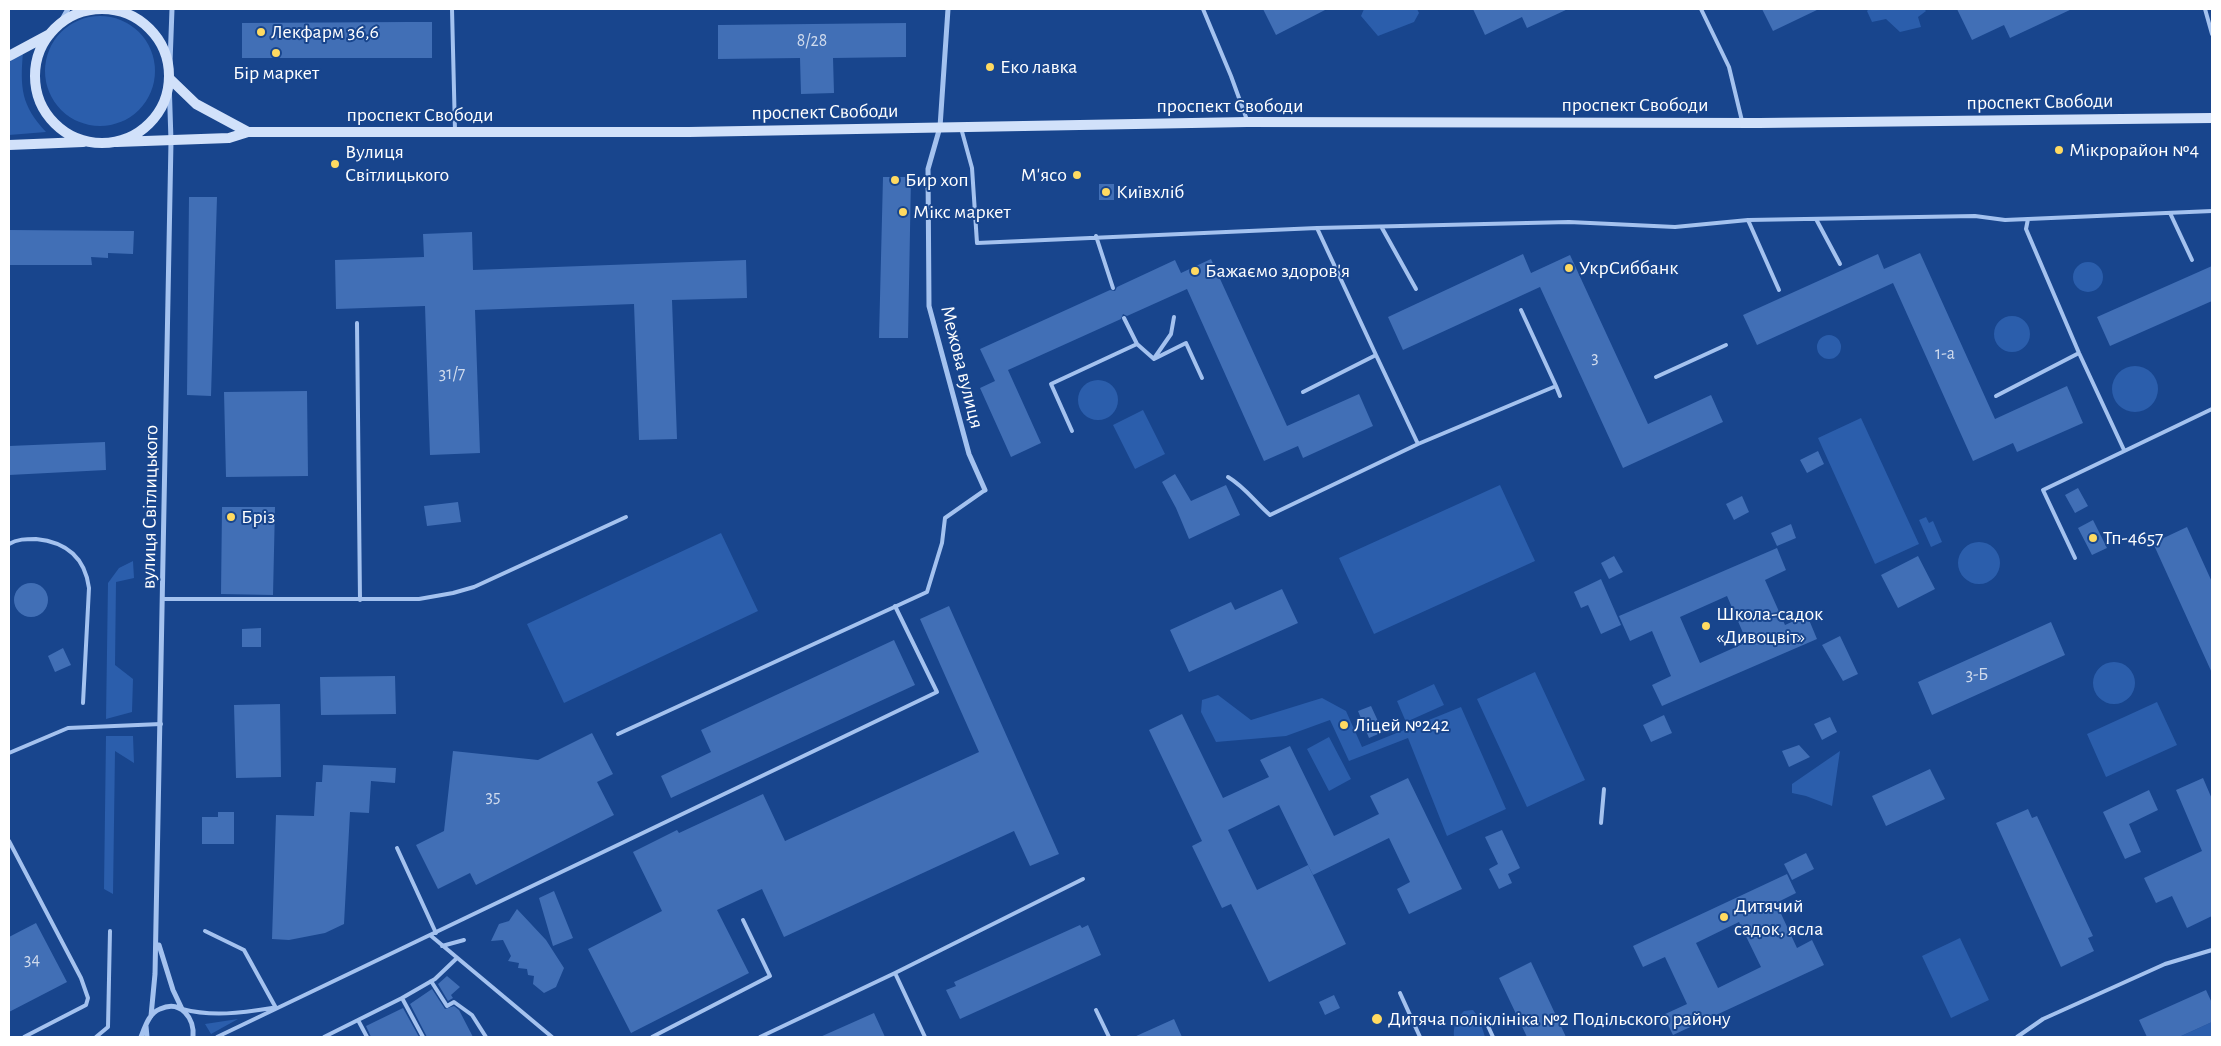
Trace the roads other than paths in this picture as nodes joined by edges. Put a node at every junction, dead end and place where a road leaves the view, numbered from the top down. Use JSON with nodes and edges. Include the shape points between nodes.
{"nodes":[{"id":1,"x":68,"y":9,"type":"edge"},
{"id":2,"x":172,"y":9,"type":"edge"},
{"id":3,"x":452,"y":9,"type":"edge"},
{"id":4,"x":948,"y":9,"type":"edge"},
{"id":5,"x":1203,"y":9,"type":"edge"},
{"id":6,"x":1701,"y":9,"type":"edge"},
{"id":7,"x":2205,"y":9,"type":"edge"},
{"id":8,"x":60,"y":24,"type":"junction"},
{"id":9,"x":50,"y":33,"type":"junction"},
{"id":10,"x":2212,"y":34,"type":"edge"},
{"id":11,"x":9,"y":56,"type":"edge"},
{"id":12,"x":170,"y":63,"type":"junction"},
{"id":13,"x":169,"y":78,"type":"junction"},
{"id":14,"x":2212,"y":118,"type":"edge"},
{"id":15,"x":1248,"y":122,"type":"junction"},
{"id":16,"x":1743,"y":123,"type":"junction"},
{"id":17,"x":960,"y":126,"type":"junction"},
{"id":18,"x":940,"y":127,"type":"junction"},
{"id":19,"x":248,"y":132,"type":"junction"},
{"id":20,"x":455,"y":133,"type":"junction"},
{"id":21,"x":171,"y":141,"type":"junction"},
{"id":22,"x":90,"y":142,"type":"junction"},
{"id":23,"x":116,"y":142,"type":"junction"},
{"id":24,"x":9,"y":145,"type":"edge"},
{"id":25,"x":2212,"y":210,"type":"edge"},
{"id":26,"x":2170,"y":213,"type":"junction"},
{"id":27,"x":1816,"y":219,"type":"junction"},
{"id":28,"x":2028,"y":219,"type":"junction"},
{"id":29,"x":1748,"y":220,"type":"junction"},
{"id":30,"x":1316,"y":228,"type":"junction"},
{"id":31,"x":1382,"y":228,"type":"junction"},
{"id":32,"x":1096,"y":236,"type":"junction"},
{"id":33,"x":2192,"y":260,"type":"dead end"},
{"id":34,"x":1840,"y":264,"type":"dead end"},
{"id":35,"x":1113,"y":288,"type":"dead end"},
{"id":36,"x":1416,"y":289,"type":"dead end"},
{"id":37,"x":1779,"y":290,"type":"dead end"},
{"id":38,"x":1521,"y":310,"type":"dead end"},
{"id":39,"x":1174,"y":317,"type":"dead end"},
{"id":40,"x":1124,"y":318,"type":"dead end"},
{"id":41,"x":357,"y":323,"type":"dead end"},
{"id":42,"x":1137,"y":344,"type":"junction"},
{"id":43,"x":1726,"y":345,"type":"dead end"},
{"id":44,"x":2079,"y":354,"type":"junction"},
{"id":45,"x":1376,"y":355,"type":"junction"},
{"id":46,"x":1154,"y":358,"type":"junction"},
{"id":47,"x":1656,"y":377,"type":"dead end"},
{"id":48,"x":1202,"y":378,"type":"dead end"},
{"id":49,"x":1556,"y":386,"type":"junction"},
{"id":50,"x":1303,"y":392,"type":"dead end"},
{"id":51,"x":1560,"y":396,"type":"dead end"},
{"id":52,"x":1996,"y":396,"type":"dead end"},
{"id":53,"x":2212,"y":410,"type":"edge"},
{"id":54,"x":1072,"y":432,"type":"dead end"},
{"id":55,"x":1418,"y":444,"type":"junction"},
{"id":56,"x":2124,"y":450,"type":"junction"},
{"id":57,"x":1228,"y":477,"type":"dead end"},
{"id":58,"x":984,"y":490,"type":"joint"},
{"id":59,"x":626,"y":517,"type":"dead end"},
{"id":60,"x":9,"y":544,"type":"edge"},
{"id":61,"x":2075,"y":558,"type":"dead end"},
{"id":62,"x":163,"y":599,"type":"junction"},
{"id":63,"x":360,"y":600,"type":"junction"},
{"id":64,"x":896,"y":606,"type":"junction"},
{"id":65,"x":84,"y":703,"type":"dead end"},
{"id":66,"x":161,"y":724,"type":"junction"},
{"id":67,"x":618,"y":734,"type":"dead end"},
{"id":68,"x":9,"y":753,"type":"edge"},
{"id":69,"x":1604,"y":789,"type":"dead end"},
{"id":70,"x":1601,"y":823,"type":"dead end"},
{"id":71,"x":9,"y":841,"type":"edge"},
{"id":72,"x":397,"y":848,"type":"dead end"},
{"id":73,"x":1082,"y":879,"type":"dead end"},
{"id":74,"x":743,"y":920,"type":"dead end"},
{"id":75,"x":110,"y":931,"type":"dead end"},
{"id":76,"x":205,"y":931,"type":"dead end"},
{"id":77,"x":436,"y":933,"type":"junction"},
{"id":78,"x":430,"y":936,"type":"junction"},
{"id":79,"x":156,"y":937,"type":"junction"},
{"id":80,"x":464,"y":940,"type":"dead end"},
{"id":81,"x":442,"y":946,"type":"junction"},
{"id":82,"x":2212,"y":950,"type":"edge"},
{"id":83,"x":457,"y":958,"type":"junction"},
{"id":84,"x":895,"y":974,"type":"junction"},
{"id":85,"x":431,"y":981,"type":"junction"},
{"id":86,"x":1400,"y":993,"type":"dead end"},
{"id":87,"x":402,"y":998,"type":"junction"},
{"id":88,"x":276,"y":1008,"type":"junction"},
{"id":89,"x":182,"y":1009,"type":"junction"},
{"id":90,"x":1096,"y":1010,"type":"dead end"},
{"id":91,"x":151,"y":1016,"type":"junction"},
{"id":92,"x":358,"y":1020,"type":"junction"},
{"id":93,"x":146,"y":1026,"type":"junction"},
{"id":94,"x":1488,"y":1026,"type":"dead end"},
{"id":95,"x":24,"y":1037,"type":"edge"},
{"id":96,"x":96,"y":1037,"type":"edge"},
{"id":97,"x":141,"y":1037,"type":"edge"},
{"id":98,"x":147,"y":1037,"type":"edge"},
{"id":99,"x":193,"y":1037,"type":"edge"},
{"id":100,"x":217,"y":1037,"type":"edge"},
{"id":101,"x":324,"y":1037,"type":"edge"},
{"id":102,"x":367,"y":1037,"type":"edge"},
{"id":103,"x":423,"y":1037,"type":"edge"},
{"id":104,"x":486,"y":1037,"type":"edge"},
{"id":105,"x":552,"y":1037,"type":"edge"},
{"id":106,"x":652,"y":1037,"type":"edge"},
{"id":107,"x":760,"y":1037,"type":"edge"},
{"id":108,"x":925,"y":1037,"type":"edge"},
{"id":109,"x":1109,"y":1037,"type":"edge"},
{"id":110,"x":1420,"y":1037,"type":"edge"},
{"id":111,"x":1493,"y":1037,"type":"edge"},
{"id":112,"x":2017,"y":1037,"type":"edge"}],
"edges":[{"from":1,"to":8,"type":"street"},
{"from":2,"to":12,"type":"street"},
{"from":3,"to":20,"type":"lane"},
{"from":4,"to":18,"type":"street","name":"Межова вулиця"},
{"from":5,"to":15,"type":"lane"},
{"from":6,"to":16,"type":"lane","via":[[1729,67]]},
{"from":7,"to":10,"type":"lane"},
{"from":8,"to":9,"type":"street"},
{"from":8,"to":12,"type":"street","via":[[72,16],[99,9],[126,14],[158,39]]},
{"from":9,"to":11,"type":"street"},
{"from":9,"to":22,"type":"street","via":[[35,72],[39,100],[64,132]]},
{"from":12,"to":13,"type":"street"},
{"from":13,"to":19,"type":"street","name":"проспект Свободи","via":[[196,104]]},
{"from":13,"to":21,"type":"street","name":"вулиця Світлицького"},
{"from":13,"to":23,"type":"street","via":[[157,114],[140,132]]},
{"from":14,"to":16,"type":"street","name":"проспект Свободи"},
{"from":15,"to":16,"type":"street","name":"проспект Свободи"},
{"from":15,"to":17,"type":"street","name":"проспект Свободи"},
{"from":17,"to":18,"type":"street","name":"проспект Свободи"},
{"from":17,"to":32,"type":"lane","via":[[972,168],[977,242]]},
{"from":18,"to":20,"type":"street","name":"проспект Свободи"},
{"from":18,"to":58,"type":"street","name":"Межова вулиця","via":[[928,169],[929,306],[969,454]]},
{"from":19,"to":20,"type":"street","name":"проспект Свободи"},
{"from":19,"to":21,"type":"street","name":"проспект Свободи","via":[[229,138]]},
{"from":21,"to":23,"type":"street","name":"проспект Свободи"},
{"from":21,"to":62,"type":"street","name":"вулиця Світлицького"},
{"from":22,"to":23,"type":"street"},
{"from":22,"to":24,"type":"street"},
{"from":25,"to":26,"type":"lane"},
{"from":26,"to":28,"type":"lane"},
{"from":26,"to":33,"type":"lane"},
{"from":27,"to":28,"type":"lane","via":[[1976,216]]},
{"from":27,"to":29,"type":"lane"},
{"from":27,"to":34,"type":"lane"},
{"from":28,"to":44,"type":"lane","via":[[2026,229]]},
{"from":29,"to":31,"type":"lane","via":[[1675,227],[1569,222]]},
{"from":29,"to":37,"type":"lane"},
{"from":30,"to":31,"type":"lane"},
{"from":30,"to":32,"type":"lane"},
{"from":30,"to":45,"type":"lane"},
{"from":31,"to":36,"type":"lane"},
{"from":32,"to":35,"type":"lane"},
{"from":38,"to":49,"type":"lane"},
{"from":39,"to":46,"type":"lane","via":[[1172,334]]},
{"from":40,"to":42,"type":"lane"},
{"from":41,"to":63,"type":"lane"},
{"from":42,"to":46,"type":"lane"},
{"from":42,"to":54,"type":"lane","via":[[1051,384]]},
{"from":43,"to":47,"type":"lane"},
{"from":44,"to":52,"type":"lane"},
{"from":44,"to":56,"type":"lane"},
{"from":45,"to":50,"type":"lane"},
{"from":45,"to":55,"type":"lane"},
{"from":46,"to":48,"type":"lane","via":[[1186,343]]},
{"from":49,"to":51,"type":"lane"},
{"from":49,"to":55,"type":"lane"},
{"from":53,"to":56,"type":"lane"},
{"from":55,"to":57,"type":"lane","via":[[1270,515],[1254,501],[1243,485]]},
{"from":56,"to":61,"type":"lane","via":[[2043,490]]},
{"from":58,"to":64,"type":"lane","via":[[946,518],[927,592]]},
{"from":59,"to":63,"type":"lane","via":[[467,589],[419,599]]},
{"from":60,"to":65,"type":"lane","via":[[25,538],[54,541],[78,559],[88,577]]},
{"from":62,"to":63,"type":"lane"},
{"from":62,"to":66,"type":"street","name":"вулиця Світлицького"},
{"from":64,"to":67,"type":"lane"},
{"from":64,"to":77,"type":"lane","via":[[937,692]]},
{"from":66,"to":68,"type":"lane","via":[[68,728]]},
{"from":66,"to":79,"type":"street","name":"вулиця Світлицького"},
{"from":69,"to":70,"type":"lane"},
{"from":71,"to":95,"type":"lane","via":[[81,978],[88,998],[86,1005]]},
{"from":72,"to":77,"type":"lane"},
{"from":73,"to":84,"type":"lane"},
{"from":74,"to":106,"type":"lane","via":[[770,976]]},
{"from":75,"to":96,"type":"lane","via":[[108,1027]]},
{"from":76,"to":88,"type":"lane","via":[[244,950]]},
{"from":77,"to":78,"type":"lane"},
{"from":78,"to":81,"type":"lane"},
{"from":78,"to":88,"type":"lane"},
{"from":79,"to":89,"type":"street","name":"вулиця Світлицького","via":[[163,964]]},
{"from":79,"to":91,"type":"street","name":"вулиця Світлицького"},
{"from":80,"to":81,"type":"lane"},
{"from":81,"to":83,"type":"lane"},
{"from":82,"to":112,"type":"lane","via":[[2165,964],[2043,1019]]},
{"from":83,"to":85,"type":"lane"},
{"from":83,"to":105,"type":"lane"},
{"from":84,"to":107,"type":"lane"},
{"from":84,"to":108,"type":"lane"},
{"from":85,"to":87,"type":"lane"},
{"from":85,"to":104,"type":"lane","via":[[447,1006],[454,1002],[472,1015]]},
{"from":86,"to":110,"type":"lane"},
{"from":87,"to":92,"type":"lane"},
{"from":87,"to":103,"type":"lane"},
{"from":88,"to":89,"type":"lane","via":[[201,1014]]},
{"from":88,"to":100,"type":"lane"},
{"from":89,"to":91,"type":"street","via":[[160,1008]]},
{"from":89,"to":99,"type":"street","name":"вулиця Світлицького","via":[[194,1027]]},
{"from":90,"to":109,"type":"lane"},
{"from":91,"to":93,"type":"street"},
{"from":92,"to":101,"type":"lane"},
{"from":92,"to":102,"type":"lane"},
{"from":93,"to":97,"type":"street"},
{"from":93,"to":98,"type":"street"},
{"from":94,"to":111,"type":"lane"}]}
